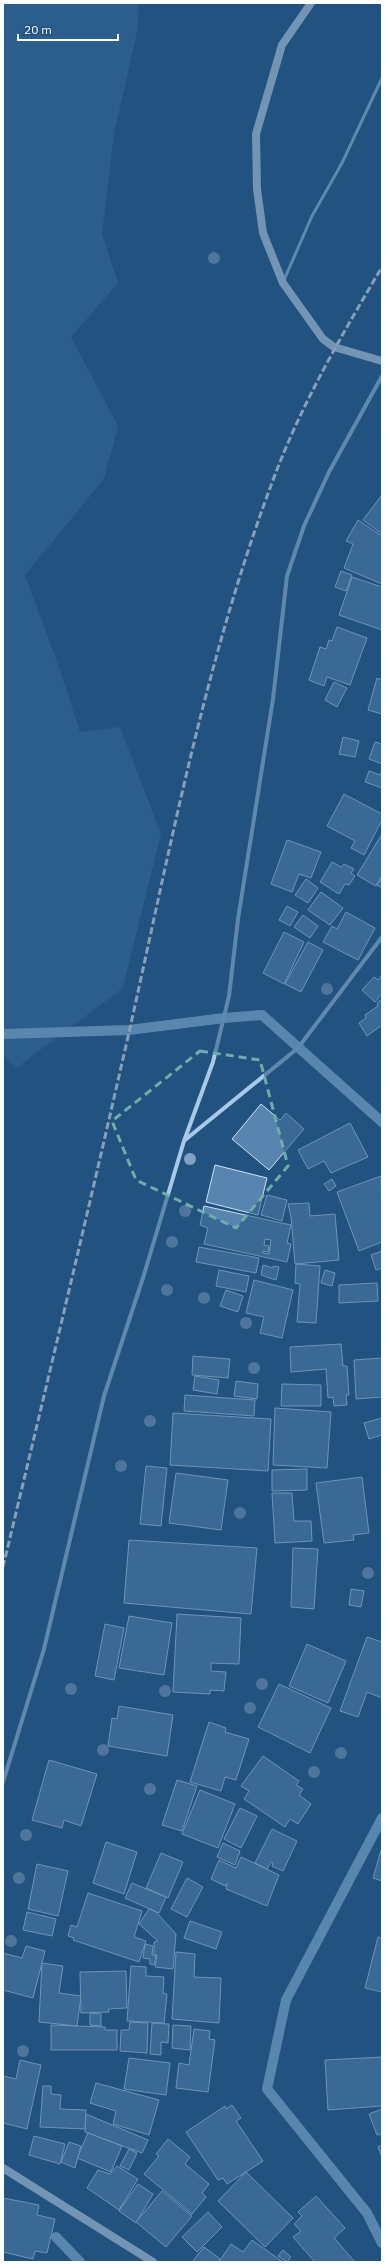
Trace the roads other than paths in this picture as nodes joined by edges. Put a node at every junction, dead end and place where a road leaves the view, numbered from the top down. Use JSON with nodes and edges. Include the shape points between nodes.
{"nodes":[{"id":1,"x":311,"y":3,"type":"edge"},
{"id":2,"x":382,"y":78,"type":"edge"},
{"id":3,"x":283,"y":283,"type":"junction"},
{"id":4,"x":382,"y":361,"type":"edge"},
{"id":5,"x":382,"y":376,"type":"edge"},
{"id":6,"x":382,"y":938,"type":"edge"},
{"id":7,"x":184,"y":1141,"type":"junction"},
{"id":8,"x":3,"y":1782,"type":"edge"},
{"id":9,"x":3,"y":2168,"type":"edge"},
{"id":10,"x":153,"y":2262,"type":"edge"}],
"edges":[{"from":1,"to":3,"type":"street","via":[[282,45],[256,134],[257,189],[264,233]]},
{"from":2,"to":3,"type":"lane","via":[[342,163],[312,216]]},
{"from":3,"to":4,"type":"street","via":[[323,339],[334,347]]},
{"from":5,"to":7,"type":"street","via":[[329,472],[304,526],[288,576],[274,699],[238,919],[229,996],[213,1062]]},
{"from":6,"to":7,"type":"street","via":[[298,1048]]},
{"from":7,"to":8,"type":"street","via":[[104,1396],[44,1649]]},
{"from":9,"to":10,"type":"street"}]}
